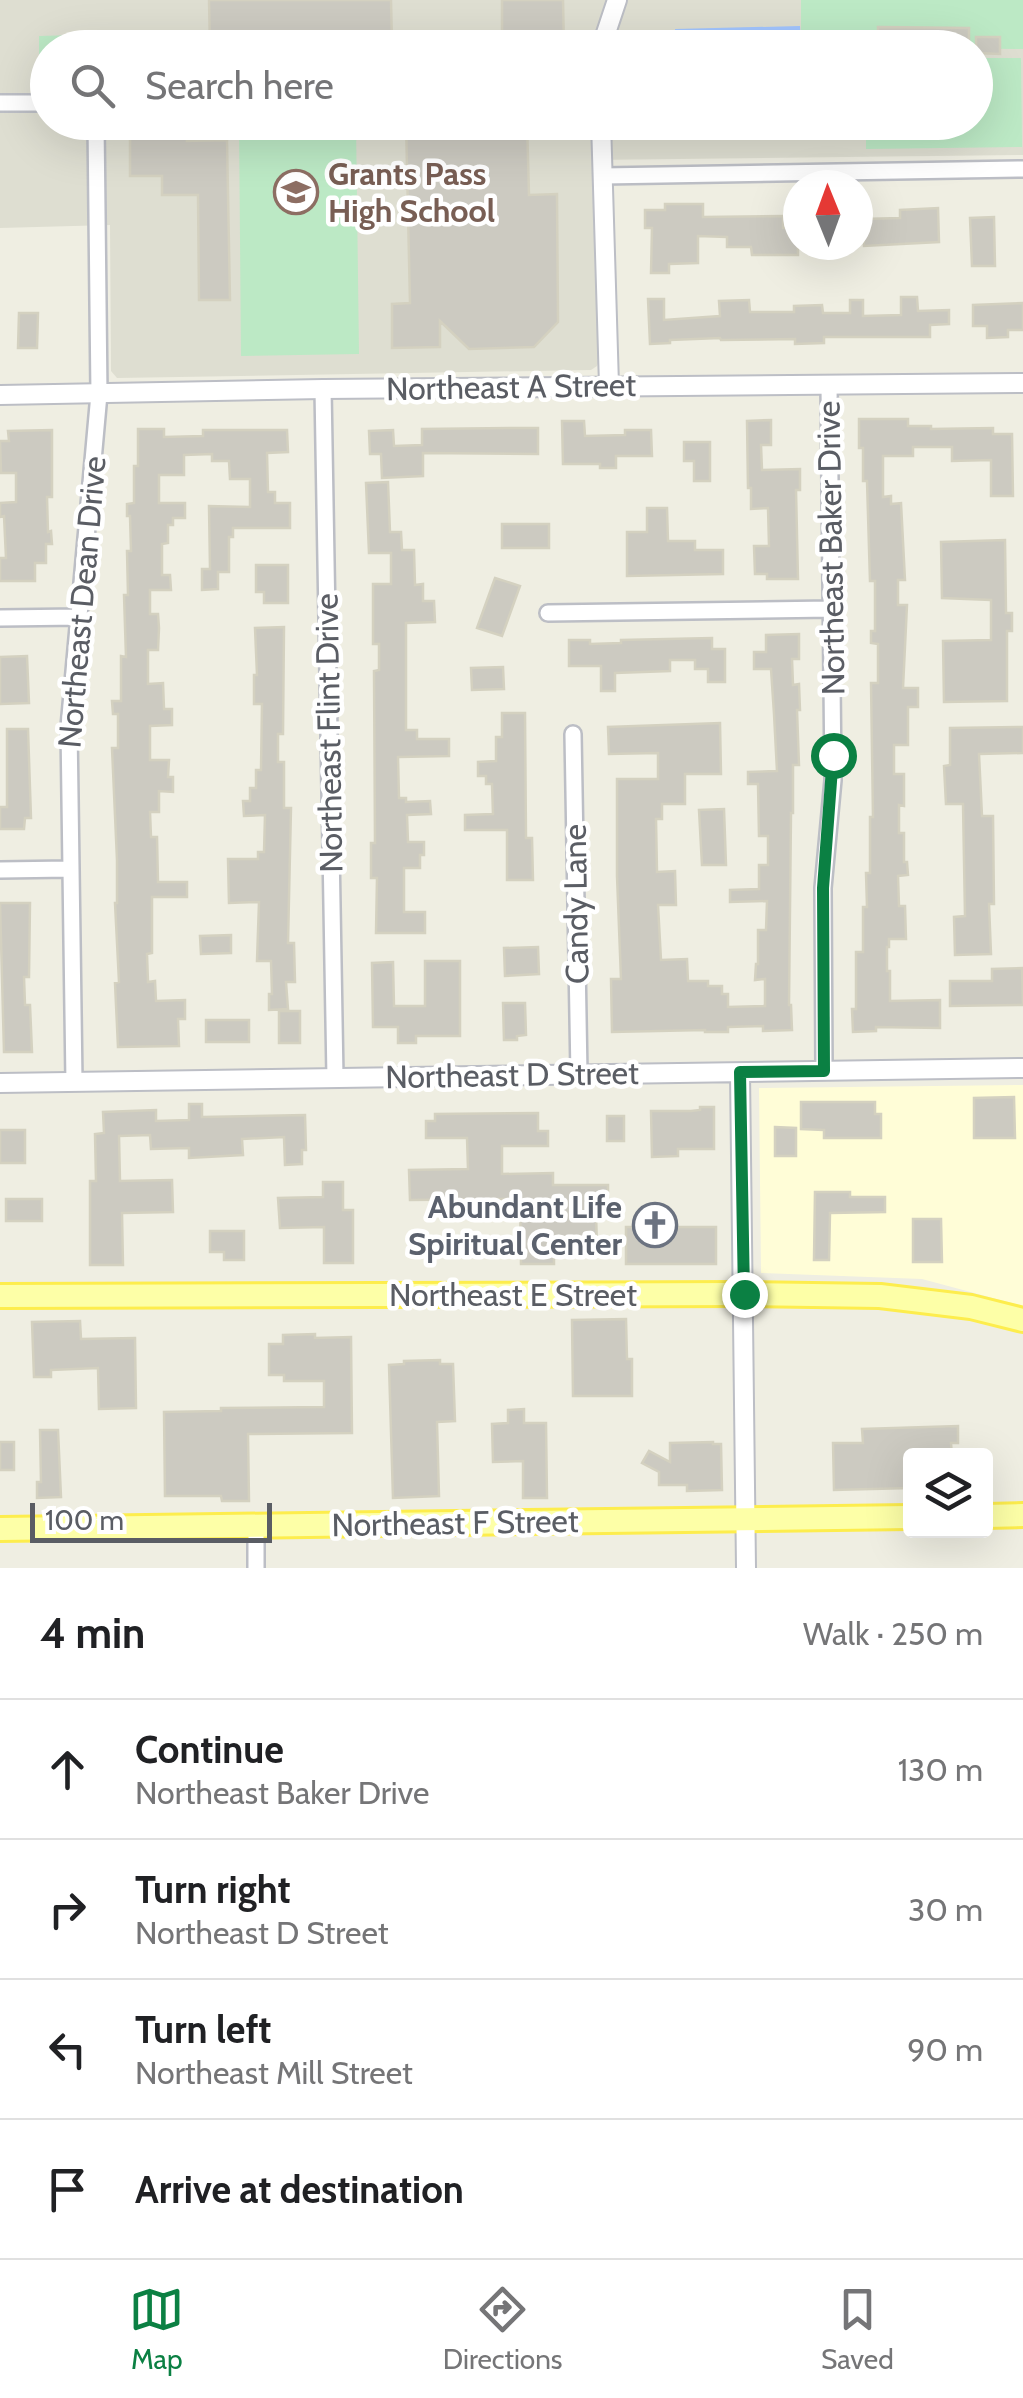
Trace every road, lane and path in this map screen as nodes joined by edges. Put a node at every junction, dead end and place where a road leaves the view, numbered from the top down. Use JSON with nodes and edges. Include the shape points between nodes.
{"nodes":[{"id":1,"x":617,"y":0,"type":"edge"},
{"id":2,"x":606,"y":30,"type":"edge"},
{"id":3,"x":0,"y":103,"type":"edge"},
{"id":4,"x":30,"y":103,"type":"edge"},
{"id":5,"x":96,"y":140,"type":"edge"},
{"id":6,"x":602,"y":140,"type":"edge"},
{"id":7,"x":1023,"y":169,"type":"edge"},
{"id":8,"x":603,"y":176,"type":"junction"},
{"id":9,"x":1023,"y":382,"type":"edge"},
{"id":10,"x":609,"y":385,"type":"junction"},
{"id":11,"x":829,"y":385,"type":"junction"},
{"id":12,"x":323,"y":389,"type":"junction"},
{"id":13,"x":99,"y":394,"type":"junction"},
{"id":14,"x":0,"y":395,"type":"edge"},
{"id":15,"x":831,"y":609,"type":"junction"},
{"id":16,"x":548,"y":613,"type":"dead end"},
{"id":17,"x":79,"y":617,"type":"junction"},
{"id":18,"x":0,"y":618,"type":"edge"},
{"id":19,"x":572,"y":734,"type":"dead end"},
{"id":20,"x":70,"y":869,"type":"junction"},
{"id":21,"x":0,"y":870,"type":"edge"},
{"id":22,"x":1023,"y":1068,"type":"edge"},
{"id":23,"x":824,"y":1071,"type":"junction"},
{"id":24,"x":740,"y":1072,"type":"junction"},
{"id":25,"x":579,"y":1074,"type":"junction"},
{"id":26,"x":336,"y":1078,"type":"junction"},
{"id":27,"x":74,"y":1082,"type":"junction"},
{"id":28,"x":0,"y":1083,"type":"edge"},
{"id":29,"x":744,"y":1294,"type":"junction"},
{"id":30,"x":0,"y":1296,"type":"edge"},
{"id":31,"x":1023,"y":1320,"type":"edge"},
{"id":32,"x":1023,"y":1515,"type":"edge"},
{"id":33,"x":993,"y":1516,"type":"edge"},
{"id":34,"x":903,"y":1517,"type":"edge"},
{"id":35,"x":746,"y":1519,"type":"junction"},
{"id":36,"x":256,"y":1526,"type":"junction"},
{"id":37,"x":0,"y":1529,"type":"edge"},
{"id":38,"x":256,"y":1568,"type":"edge"},
{"id":39,"x":746,"y":1568,"type":"edge"}],
"edges":[{"from":1,"to":2,"type":"street"},
{"from":3,"to":4,"type":"street"},
{"from":5,"to":13,"type":"street","name":"Northeast Dean Drive"},
{"from":6,"to":8,"type":"street"},
{"from":7,"to":8,"type":"street"},
{"from":8,"to":10,"type":"street"},
{"from":9,"to":11,"type":"street","name":"Northeast A Street"},
{"from":10,"to":11,"type":"street","name":"Northeast A Street"},
{"from":10,"to":12,"type":"street","name":"Northeast A Street"},
{"from":11,"to":15,"type":"street","name":"Northeast Baker Drive"},
{"from":12,"to":13,"type":"street","name":"Northeast A Street"},
{"from":12,"to":26,"type":"street","name":"Northeast Flint Drive"},
{"from":13,"to":14,"type":"street","name":"Northeast A Street"},
{"from":13,"to":17,"type":"street","name":"Northeast Dean Drive"},
{"from":15,"to":16,"type":"street"},
{"from":15,"to":23,"type":"street","name":"Northeast Baker Drive"},
{"from":17,"to":18,"type":"street"},
{"from":17,"to":20,"type":"street","name":"Northeast Dean Drive","via":[[68,727]]},
{"from":19,"to":25,"type":"street","name":"Candy Lane"},
{"from":20,"to":21,"type":"street"},
{"from":20,"to":27,"type":"street","name":"Northeast Dean Drive"},
{"from":22,"to":23,"type":"street","name":"Northeast D Street"},
{"from":23,"to":24,"type":"street","name":"Northeast D Street"},
{"from":24,"to":25,"type":"street","name":"Northeast D Street"},
{"from":24,"to":29,"type":"street"},
{"from":25,"to":26,"type":"street","name":"Northeast D Street"},
{"from":26,"to":27,"type":"street","name":"Northeast D Street"},
{"from":27,"to":28,"type":"street","name":"Northeast D Street"},
{"from":29,"to":30,"type":"main road","name":"Northeast E Street"},
{"from":29,"to":31,"type":"main road","name":"Northeast E Street","via":[[915,1300]]},
{"from":29,"to":35,"type":"street"},
{"from":32,"to":33,"type":"main road"},
{"from":34,"to":35,"type":"main road","name":"Northeast F Street"},
{"from":35,"to":36,"type":"main road","name":"Northeast F Street"},
{"from":35,"to":39,"type":"street"},
{"from":36,"to":37,"type":"main road","name":"Northeast F Street"},
{"from":36,"to":38,"type":"street"}]}
